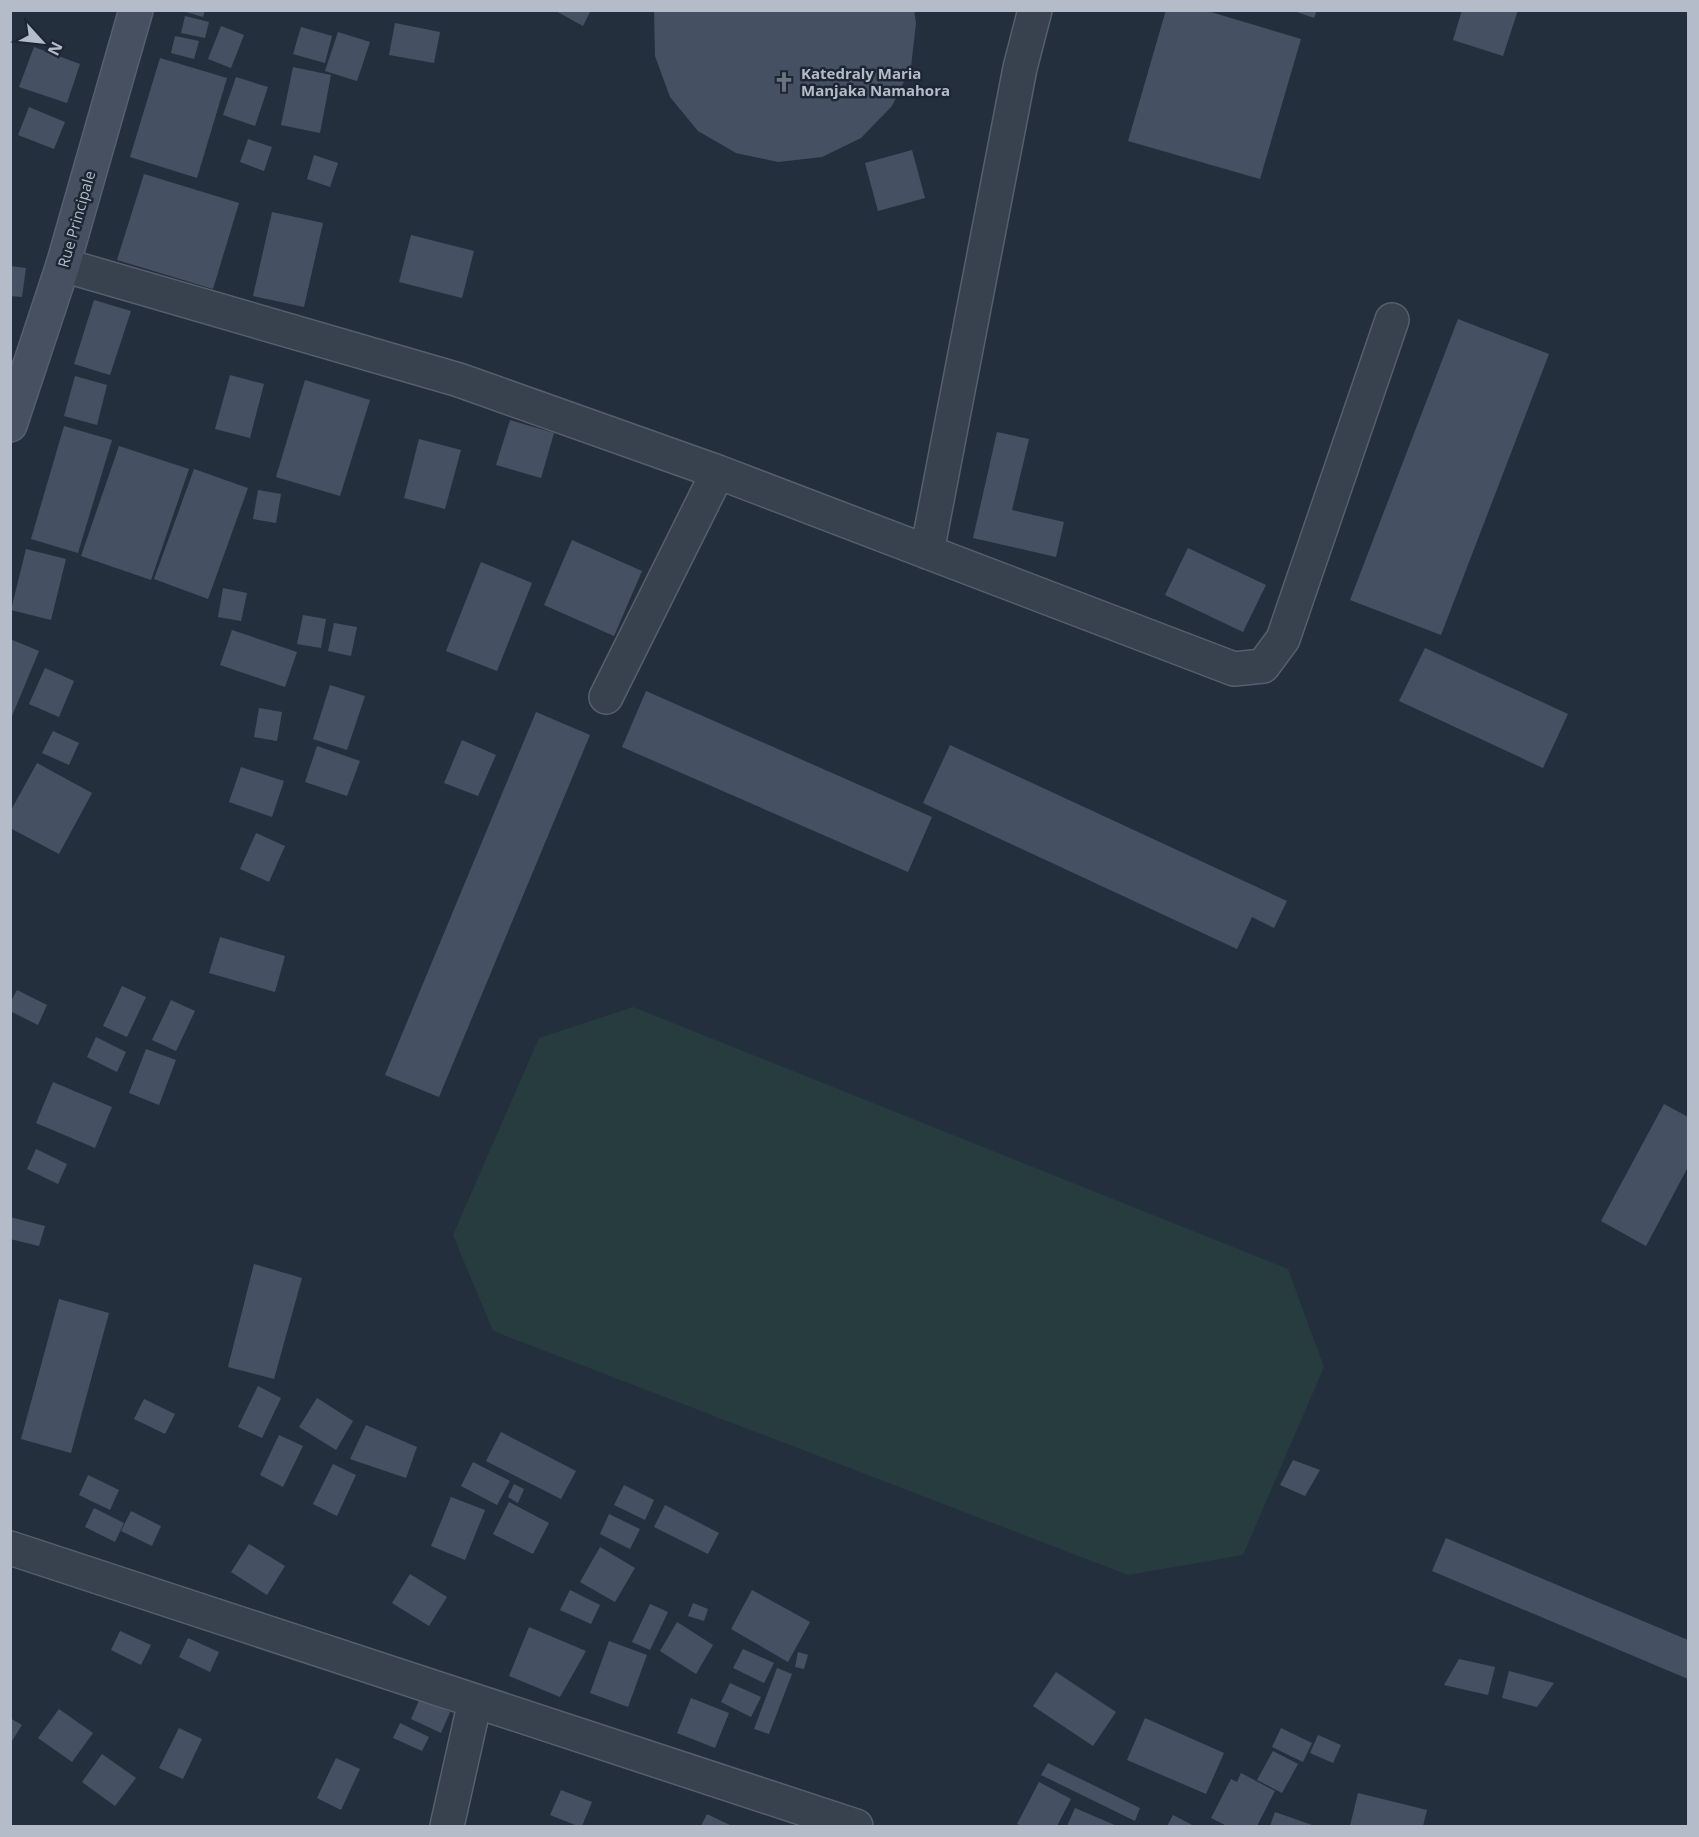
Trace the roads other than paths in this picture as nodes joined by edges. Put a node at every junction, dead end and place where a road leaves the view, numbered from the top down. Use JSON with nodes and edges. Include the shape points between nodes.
{"nodes":[{"id":1,"x":136,"y":10,"type":"edge"},
{"id":2,"x":1035,"y":10,"type":"edge"},
{"id":3,"x":63,"y":264,"type":"junction"},
{"id":4,"x":1392,"y":320,"type":"dead end"},
{"id":5,"x":10,"y":425,"type":"edge"},
{"id":6,"x":718,"y":471,"type":"junction"},
{"id":7,"x":927,"y":552,"type":"junction"},
{"id":8,"x":606,"y":697,"type":"dead end"},
{"id":9,"x":10,"y":1548,"type":"edge"},
{"id":10,"x":475,"y":1701,"type":"junction"},
{"id":11,"x":447,"y":1827,"type":"edge"},
{"id":12,"x":856,"y":1827,"type":"edge"}],
"edges":[{"from":1,"to":3,"type":"main road","name":"Rue Principale"},
{"from":2,"to":7,"type":"street","via":[[1020,68]]},
{"from":3,"to":5,"type":"main road","name":"Rue Principale"},
{"from":3,"to":6,"type":"street","via":[[459,380]]},
{"from":4,"to":7,"type":"street","via":[[1283,639],[1263,666],[1234,669]]},
{"from":6,"to":7,"type":"street"},
{"from":6,"to":8,"type":"street"},
{"from":9,"to":10,"type":"street"},
{"from":10,"to":11,"type":"street"},
{"from":10,"to":12,"type":"street"}]}
